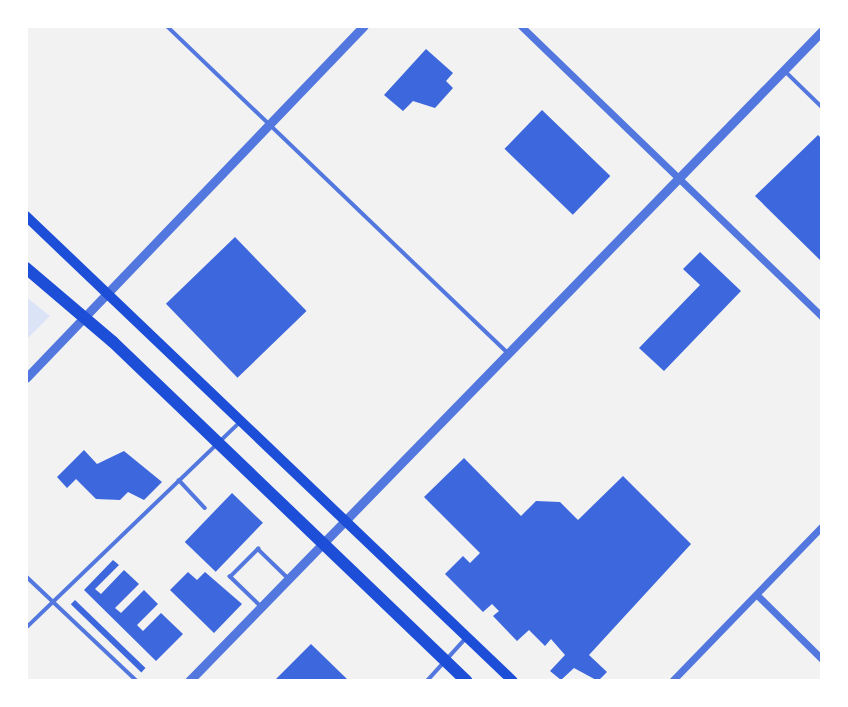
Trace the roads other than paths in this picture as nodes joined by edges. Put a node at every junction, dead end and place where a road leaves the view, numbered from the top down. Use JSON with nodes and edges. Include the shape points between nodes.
{"nodes":[{"id":1,"x":167,"y":26,"type":"edge"},
{"id":2,"x":364,"y":26,"type":"edge"},
{"id":3,"x":521,"y":26,"type":"edge"},
{"id":4,"x":822,"y":30,"type":"edge"},
{"id":5,"x":784,"y":70,"type":"junction"},
{"id":6,"x":822,"y":107,"type":"edge"},
{"id":7,"x":270,"y":124,"type":"junction"},
{"id":8,"x":679,"y":178,"type":"junction"},
{"id":9,"x":26,"y":216,"type":"edge"},
{"id":10,"x":26,"y":268,"type":"edge"},
{"id":11,"x":107,"y":295,"type":"junction"},
{"id":12,"x":822,"y":317,"type":"edge"},
{"id":13,"x":508,"y":353,"type":"junction"},
{"id":14,"x":26,"y":379,"type":"edge"},
{"id":15,"x":240,"y":422,"type":"junction"},
{"id":16,"x":179,"y":480,"type":"junction"},
{"id":17,"x":205,"y":508,"type":"dead end"},
{"id":18,"x":344,"y":520,"type":"junction"},
{"id":19,"x":822,"y":526,"type":"edge"},
{"id":20,"x":26,"y":576,"type":"edge"},
{"id":21,"x":288,"y":578,"type":"junction"},
{"id":22,"x":757,"y":595,"type":"junction"},
{"id":23,"x":54,"y":602,"type":"junction"},
{"id":24,"x":260,"y":606,"type":"junction"},
{"id":25,"x":26,"y":628,"type":"edge"},
{"id":26,"x":467,"y":637,"type":"junction"},
{"id":27,"x":822,"y":659,"type":"edge"},
{"id":28,"x":136,"y":681,"type":"edge"},
{"id":29,"x":188,"y":681,"type":"edge"},
{"id":30,"x":427,"y":681,"type":"edge"},
{"id":31,"x":467,"y":681,"type":"edge"},
{"id":32,"x":513,"y":681,"type":"edge"},
{"id":33,"x":672,"y":681,"type":"edge"}],
"edges":[{"from":1,"to":7,"type":"lane"},
{"from":2,"to":7,"type":"street"},
{"from":3,"to":8,"type":"street"},
{"from":4,"to":5,"type":"street"},
{"from":5,"to":6,"type":"lane"},
{"from":5,"to":8,"type":"street"},
{"from":7,"to":11,"type":"street"},
{"from":7,"to":13,"type":"lane"},
{"from":8,"to":12,"type":"street"},
{"from":8,"to":13,"type":"street"},
{"from":9,"to":11,"type":"main road"},
{"from":10,"to":31,"type":"highway","via":[[113,342]]},
{"from":11,"to":14,"type":"street"},
{"from":11,"to":15,"type":"main road"},
{"from":13,"to":18,"type":"street"},
{"from":15,"to":16,"type":"lane"},
{"from":15,"to":18,"type":"main road"},
{"from":16,"to":17,"type":"lane"},
{"from":16,"to":23,"type":"lane"},
{"from":18,"to":21,"type":"street"},
{"from":18,"to":26,"type":"main road"},
{"from":19,"to":22,"type":"street"},
{"from":20,"to":23,"type":"lane"},
{"from":21,"to":24,"type":"street"},
{"from":21,"to":24,"type":"lane","via":[[258,549],[230,577]]},
{"from":22,"to":27,"type":"street"},
{"from":22,"to":33,"type":"street"},
{"from":23,"to":25,"type":"lane"},
{"from":23,"to":28,"type":"lane"},
{"from":24,"to":29,"type":"street"},
{"from":26,"to":30,"type":"lane"},
{"from":26,"to":32,"type":"main road"}]}
